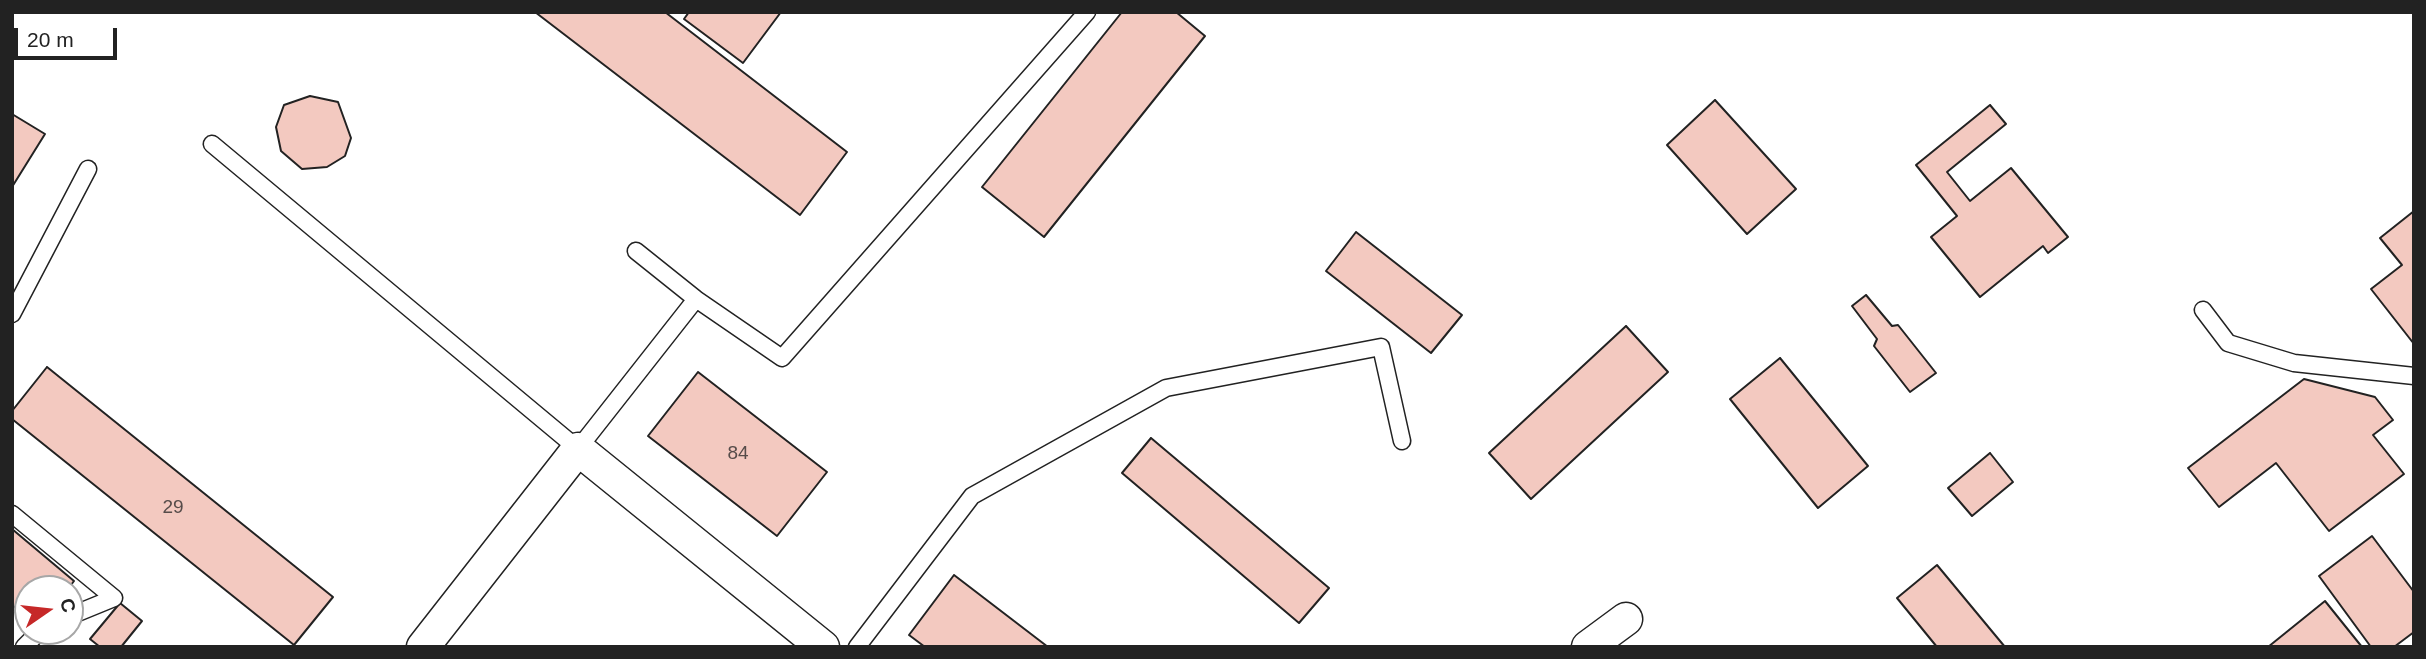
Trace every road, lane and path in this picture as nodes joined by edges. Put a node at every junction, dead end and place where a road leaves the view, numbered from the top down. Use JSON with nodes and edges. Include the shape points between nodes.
{"nodes":[{"id":1,"x":1087,"y":12,"type":"edge"},
{"id":2,"x":212,"y":144,"type":"dead end"},
{"id":3,"x":88,"y":169,"type":"dead end"},
{"id":4,"x":636,"y":251,"type":"dead end"},
{"id":5,"x":696,"y":299,"type":"junction"},
{"id":6,"x":2203,"y":310,"type":"dead end"},
{"id":7,"x":12,"y":314,"type":"edge"},
{"id":8,"x":2414,"y":376,"type":"edge"},
{"id":9,"x":1402,"y":441,"type":"dead end"},
{"id":10,"x":578,"y":450,"type":"junction"},
{"id":11,"x":12,"y":514,"type":"edge"},
{"id":12,"x":84,"y":611,"type":"edge"},
{"id":13,"x":1626,"y":619,"type":"dead end"},
{"id":14,"x":423,"y":647,"type":"edge"},
{"id":15,"x":823,"y":647,"type":"edge"},
{"id":16,"x":858,"y":647,"type":"edge"},
{"id":17,"x":1588,"y":647,"type":"edge"}],
"edges":[{"from":1,"to":5,"type":"lane","via":[[782,358]]},
{"from":2,"to":10,"type":"lane"},
{"from":3,"to":7,"type":"lane"},
{"from":4,"to":5,"type":"lane"},
{"from":5,"to":10,"type":"lane"},
{"from":6,"to":8,"type":"lane","via":[[2228,343],[2294,363]]},
{"from":9,"to":16,"type":"lane","via":[[1381,347],[1166,388],[972,496]]},
{"from":10,"to":14,"type":"street"},
{"from":10,"to":15,"type":"street"},
{"from":11,"to":12,"type":"lane","via":[[114,597]]},
{"from":13,"to":17,"type":"street"}]}
